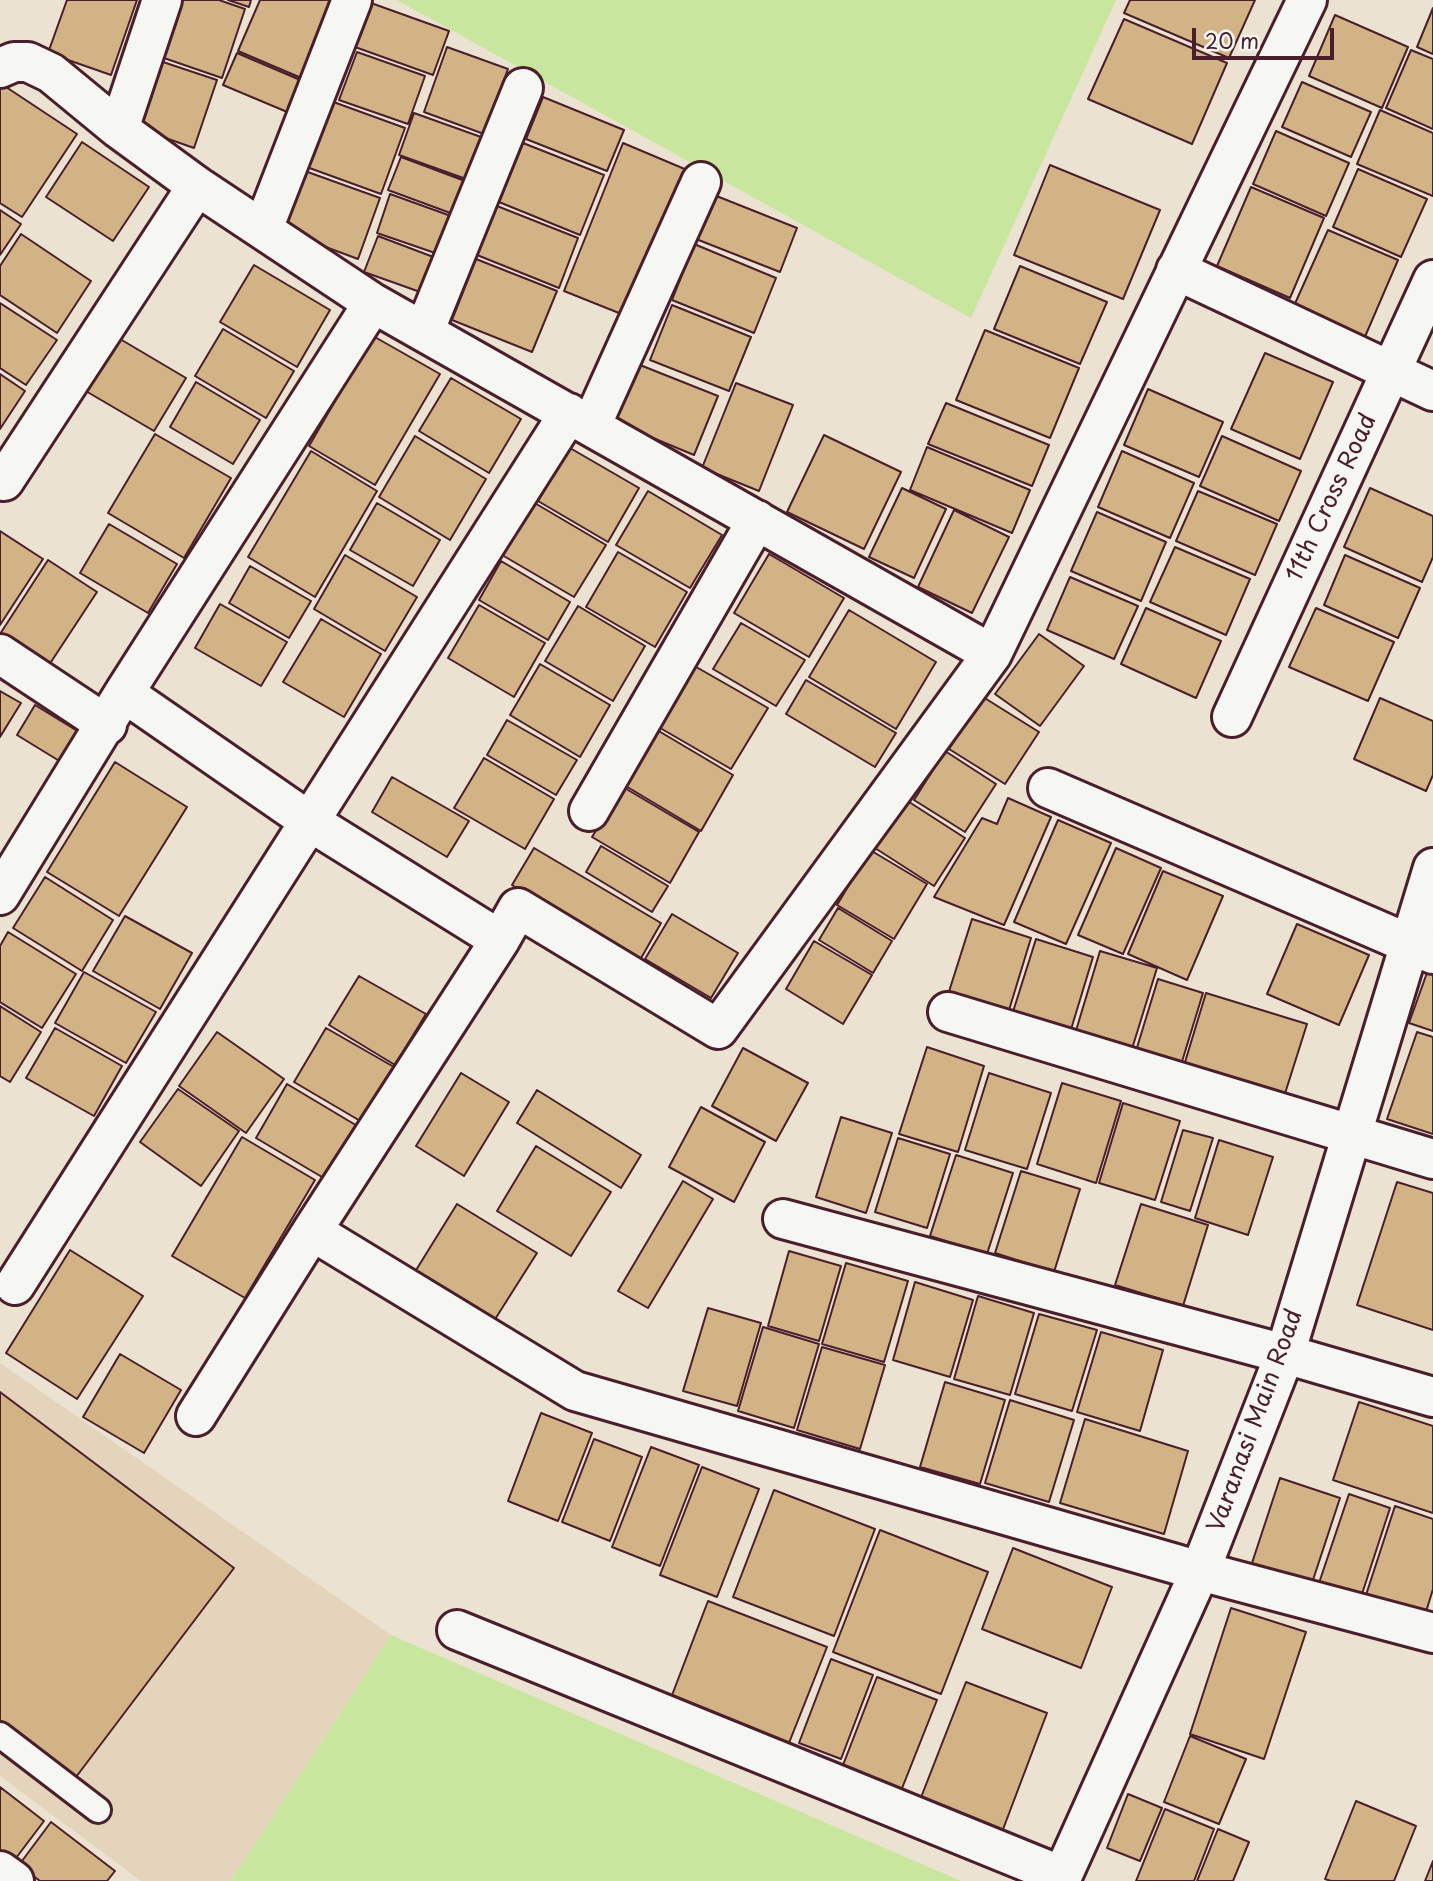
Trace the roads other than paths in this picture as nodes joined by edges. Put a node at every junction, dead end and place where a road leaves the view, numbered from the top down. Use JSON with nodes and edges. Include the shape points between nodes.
{"nodes":[{"id":1,"x":162,"y":0,"type":"edge"},
{"id":2,"x":352,"y":0,"type":"edge"},
{"id":3,"x":1307,"y":0,"type":"edge"},
{"id":4,"x":0,"y":68,"type":"edge"},
{"id":5,"x":523,"y":88,"type":"dead end"},
{"id":6,"x":119,"y":129,"type":"junction"},
{"id":7,"x":701,"y":183,"type":"dead end"},
{"id":8,"x":197,"y":186,"type":"junction"},
{"id":9,"x":263,"y":229,"type":"junction"},
{"id":10,"x":1176,"y":270,"type":"junction"},
{"id":11,"x":1433,"y":280,"type":"edge"},
{"id":12,"x":373,"y":303,"type":"junction"},
{"id":13,"x":424,"y":332,"type":"junction"},
{"id":14,"x":1390,"y":371,"type":"junction"},
{"id":15,"x":1433,"y":391,"type":"edge"},
{"id":16,"x":580,"y":420,"type":"junction"},
{"id":17,"x":4,"y":481,"type":"dead end"},
{"id":18,"x":757,"y":520,"type":"junction"},
{"id":19,"x":0,"y":654,"type":"edge"},
{"id":20,"x":992,"y":654,"type":"junction"},
{"id":21,"x":115,"y":709,"type":"junction"},
{"id":22,"x":1232,"y":716,"type":"dead end"},
{"id":23,"x":1048,"y":788,"type":"dead end"},
{"id":24,"x":589,"y":811,"type":"dead end"},
{"id":25,"x":309,"y":821,"type":"junction"},
{"id":26,"x":1433,"y":868,"type":"edge"},
{"id":27,"x":0,"y":895,"type":"edge"},
{"id":28,"x":500,"y":940,"type":"junction"},
{"id":29,"x":1421,"y":950,"type":"edge"},
{"id":30,"x":948,"y":1012,"type":"dead end"},
{"id":31,"x":1351,"y":1134,"type":"junction"},
{"id":32,"x":1433,"y":1159,"type":"edge"},
{"id":33,"x":783,"y":1219,"type":"dead end"},
{"id":34,"x":312,"y":1231,"type":"junction"},
{"id":35,"x":15,"y":1285,"type":"dead end"},
{"id":36,"x":1285,"y":1354,"type":"junction"},
{"id":37,"x":1433,"y":1397,"type":"edge"},
{"id":38,"x":196,"y":1416,"type":"dead end"},
{"id":39,"x":1200,"y":1571,"type":"junction"},
{"id":40,"x":457,"y":1630,"type":"dead end"},
{"id":41,"x":1433,"y":1633,"type":"edge"},
{"id":42,"x":0,"y":1735,"type":"edge"},
{"id":43,"x":98,"y":1810,"type":"dead end"},
{"id":44,"x":0,"y":1871,"type":"edge"},
{"id":45,"x":1061,"y":1878,"type":"edge"},
{"id":46,"x":14,"y":1881,"type":"edge"}],
"edges":[{"from":1,"to":6,"type":"street"},
{"from":2,"to":9,"type":"street"},
{"from":3,"to":10,"type":"street"},
{"from":4,"to":6,"type":"street","via":[[28,62],[51,73]]},
{"from":5,"to":13,"type":"street"},
{"from":6,"to":8,"type":"street"},
{"from":7,"to":16,"type":"street"},
{"from":8,"to":9,"type":"street"},
{"from":8,"to":17,"type":"street"},
{"from":9,"to":12,"type":"street"},
{"from":10,"to":14,"type":"street"},
{"from":10,"to":20,"type":"street"},
{"from":11,"to":14,"type":"street","name":"11th Cross Road"},
{"from":12,"to":13,"type":"street"},
{"from":12,"to":21,"type":"street"},
{"from":13,"to":16,"type":"street"},
{"from":14,"to":15,"type":"street"},
{"from":14,"to":22,"type":"street","name":"11th Cross Road"},
{"from":16,"to":18,"type":"street"},
{"from":16,"to":25,"type":"street"},
{"from":18,"to":20,"type":"street"},
{"from":18,"to":24,"type":"street"},
{"from":19,"to":21,"type":"street"},
{"from":20,"to":28,"type":"street","via":[[718,1029],[518,908]]},
{"from":21,"to":25,"type":"street"},
{"from":21,"to":27,"type":"street"},
{"from":23,"to":29,"type":"street"},
{"from":25,"to":28,"type":"street"},
{"from":25,"to":35,"type":"street"},
{"from":26,"to":29,"type":"street","name":"Varanasi Main Road"},
{"from":28,"to":34,"type":"street"},
{"from":29,"to":31,"type":"street","name":"Varanasi Main Road"},
{"from":30,"to":31,"type":"street"},
{"from":31,"to":32,"type":"street"},
{"from":31,"to":36,"type":"street","name":"Varanasi Main Road"},
{"from":33,"to":36,"type":"street"},
{"from":34,"to":38,"type":"street"},
{"from":34,"to":39,"type":"street","via":[[575,1391]]},
{"from":36,"to":37,"type":"street"},
{"from":36,"to":39,"type":"street","name":"Varanasi Main Road"},
{"from":39,"to":41,"type":"street"},
{"from":39,"to":45,"type":"street","name":"Varanasi Main Road"},
{"from":40,"to":45,"type":"street"},
{"from":42,"to":43,"type":"lane"},
{"from":44,"to":46,"type":"street"}]}
